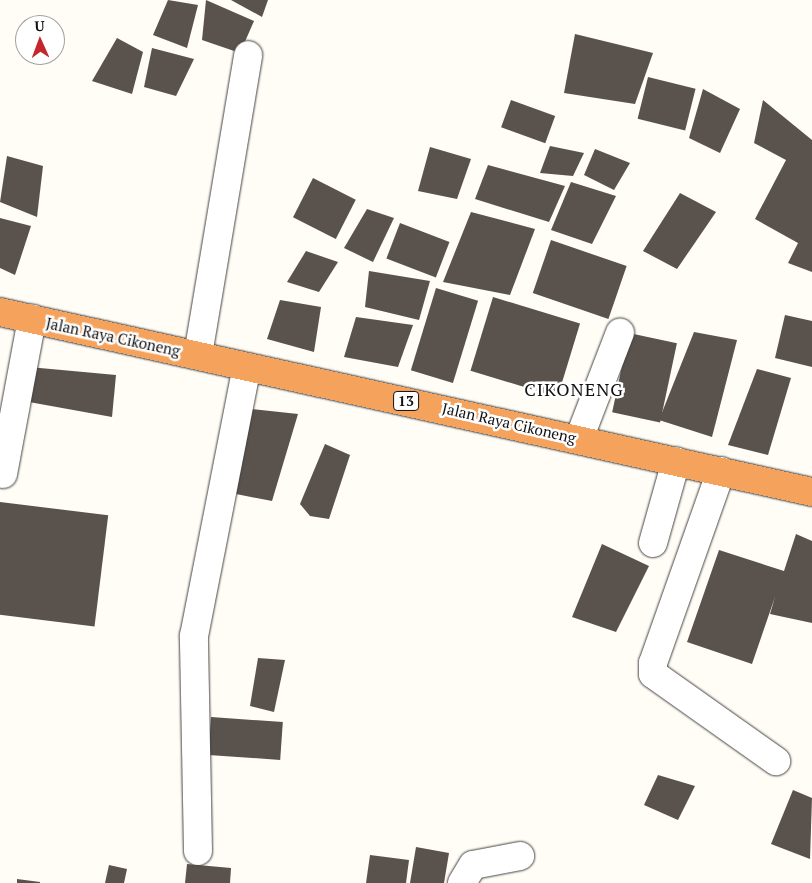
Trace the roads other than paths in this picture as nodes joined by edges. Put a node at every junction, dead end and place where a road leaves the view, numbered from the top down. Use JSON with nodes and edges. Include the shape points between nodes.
{"nodes":[{"id":1,"x":248,"y":55,"type":"dead end"},
{"id":2,"x":0,"y":312,"type":"edge"},
{"id":3,"x":32,"y":319,"type":"junction"},
{"id":4,"x":620,"y":332,"type":"dead end"},
{"id":5,"x":198,"y":356,"type":"junction"},
{"id":6,"x":247,"y":367,"type":"junction"},
{"id":7,"x":579,"y":439,"type":"junction"},
{"id":8,"x":676,"y":461,"type":"junction"},
{"id":9,"x":721,"y":471,"type":"junction"},
{"id":10,"x":3,"y":474,"type":"dead end"},
{"id":11,"x":812,"y":492,"type":"edge"},
{"id":12,"x":653,"y":544,"type":"dead end"},
{"id":13,"x":776,"y":761,"type":"dead end"},
{"id":14,"x":198,"y":851,"type":"dead end"},
{"id":15,"x":520,"y":856,"type":"dead end"},
{"id":16,"x":462,"y":883,"type":"edge"}],
"edges":[{"from":1,"to":5,"type":"street"},
{"from":2,"to":3,"type":"highway","name":"Jalan Raya Cikoneng","number":"13"},
{"from":3,"to":5,"type":"highway","name":"Jalan Raya Cikoneng","number":"13"},
{"from":3,"to":10,"type":"street"},
{"from":4,"to":7,"type":"street"},
{"from":5,"to":6,"type":"highway","name":"Jalan Raya Cikoneng","number":"13"},
{"from":6,"to":7,"type":"highway","name":"Jalan Raya Cikoneng","number":"13"},
{"from":6,"to":14,"type":"street","via":[[194,636]]},
{"from":7,"to":8,"type":"highway","name":"Jalan Raya Cikoneng","number":"13"},
{"from":8,"to":9,"type":"highway","name":"Jalan Raya Cikoneng","number":"13"},
{"from":8,"to":12,"type":"street"},
{"from":9,"to":11,"type":"highway","name":"Jalan Raya Cikoneng","number":"13"},
{"from":9,"to":13,"type":"street","via":[[653,663],[653,674]]},
{"from":15,"to":16,"type":"street","via":[[472,865]]}]}
